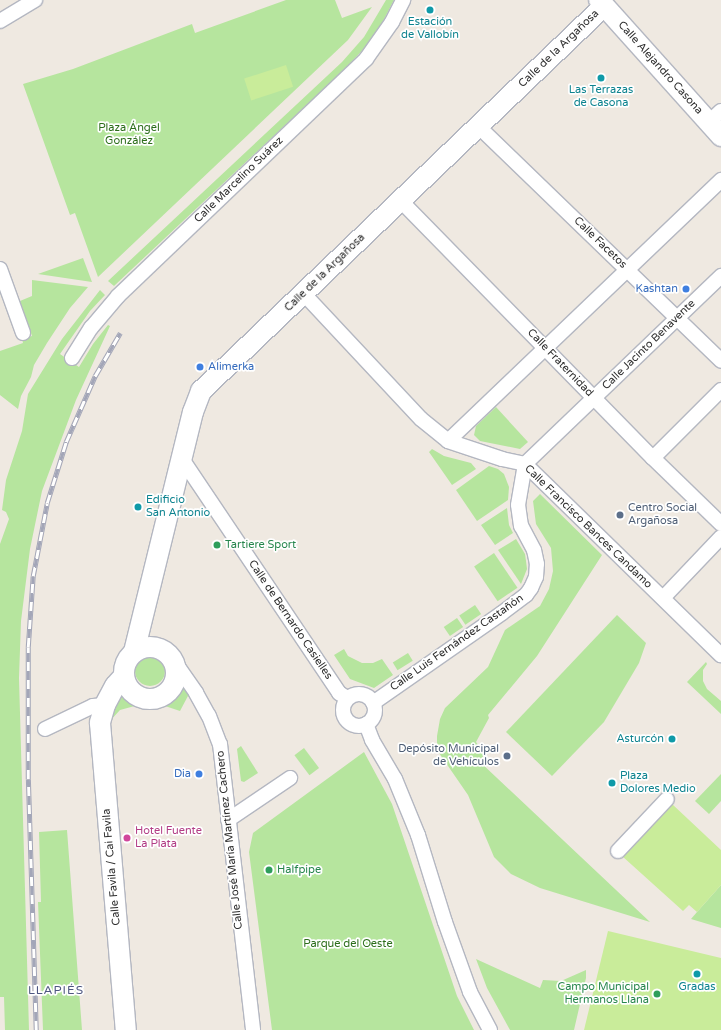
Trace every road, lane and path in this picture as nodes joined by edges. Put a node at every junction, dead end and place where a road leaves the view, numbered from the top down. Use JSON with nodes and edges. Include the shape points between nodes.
{"nodes":[{"id":1,"x":36,"y":0,"type":"edge"},
{"id":2,"x":403,"y":0,"type":"edge"},
{"id":3,"x":604,"y":2,"type":"edge"},
{"id":4,"x":0,"y":21,"type":"edge"},
{"id":5,"x":717,"y":123,"type":"edge"},
{"id":6,"x":478,"y":126,"type":"junction"},
{"id":7,"x":721,"y":180,"type":"edge"},
{"id":8,"x":400,"y":200,"type":"junction"},
{"id":9,"x":0,"y":269,"type":"edge"},
{"id":10,"x":626,"y":269,"type":"junction"},
{"id":11,"x":721,"y":276,"type":"edge"},
{"id":12,"x":304,"y":294,"type":"junction"},
{"id":13,"x":677,"y":318,"type":"junction"},
{"id":14,"x":23,"y":333,"type":"dead end"},
{"id":15,"x":546,"y":347,"type":"junction"},
{"id":16,"x":72,"y":358,"type":"dead end"},
{"id":17,"x":721,"y":361,"type":"edge"},
{"id":18,"x":721,"y":390,"type":"edge"},
{"id":19,"x":594,"y":397,"type":"junction"},
{"id":20,"x":448,"y":441,"type":"junction"},
{"id":21,"x":653,"y":458,"type":"junction"},
{"id":22,"x":182,"y":459,"type":"junction"},
{"id":23,"x":525,"y":464,"type":"junction"},
{"id":24,"x":721,"y":524,"type":"edge"},
{"id":25,"x":721,"y":537,"type":"edge"},
{"id":26,"x":663,"y":598,"type":"junction"},
{"id":27,"x":145,"y":607,"type":"junction"},
{"id":28,"x":134,"y":652,"type":"junction"},
{"id":29,"x":167,"y":655,"type":"junction"},
{"id":30,"x":721,"y":655,"type":"edge"},
{"id":31,"x":124,"y":676,"type":"junction"},
{"id":32,"x":347,"y":698,"type":"junction"},
{"id":33,"x":373,"y":703,"type":"junction"},
{"id":34,"x":105,"y":705,"type":"junction"},
{"id":35,"x":366,"y":724,"type":"junction"},
{"id":36,"x":44,"y":729,"type":"dead end"},
{"id":37,"x":290,"y":778,"type":"dead end"},
{"id":38,"x":667,"y":800,"type":"dead end"},
{"id":39,"x":228,"y":820,"type":"junction"},
{"id":40,"x":618,"y":852,"type":"dead end"},
{"id":41,"x":126,"y":1030,"type":"edge"},
{"id":42,"x":253,"y":1030,"type":"edge"},
{"id":43,"x":490,"y":1030,"type":"edge"}],
"edges":[{"from":1,"to":4,"type":"street"},
{"from":2,"to":16,"type":"street","name":"Calle Marcelino Suárez","via":[[392,22],[366,59],[118,296],[91,328]]},
{"from":3,"to":5,"type":"main road","name":"Calle Alejandro Casona"},
{"from":3,"to":6,"type":"main road","name":"Calle de la Argañosa"},
{"from":6,"to":8,"type":"main road","name":"Calle de la Argañosa"},
{"from":6,"to":10,"type":"street","name":"Calle Facetos"},
{"from":7,"to":10,"type":"street"},
{"from":8,"to":12,"type":"main road","name":"Calle de la Argañosa"},
{"from":8,"to":15,"type":"street","name":"Calle Fraternidad"},
{"from":9,"to":14,"type":"street"},
{"from":10,"to":13,"type":"street","name":"Calle Facetos"},
{"from":10,"to":15,"type":"street"},
{"from":11,"to":13,"type":"street","name":"Calle Jacinto Benavente"},
{"from":12,"to":20,"type":"street","name":"Calle Francisco Bances Candamo","via":[[421,419]]},
{"from":12,"to":22,"type":"main road","name":"Calle de la Argañosa","via":[[201,391],[196,401]]},
{"from":13,"to":17,"type":"street","name":"Calle Facetos"},
{"from":13,"to":19,"type":"street","name":"Calle Jacinto Benavente"},
{"from":15,"to":19,"type":"street","name":"Calle Fraternidad"},
{"from":15,"to":20,"type":"street"},
{"from":18,"to":21,"type":"street"},
{"from":19,"to":21,"type":"street","name":"Calle Fraternidad"},
{"from":19,"to":23,"type":"street","name":"Calle Jacinto Benavente"},
{"from":20,"to":23,"type":"street","name":"Calle Francisco Bances Candamo"},
{"from":21,"to":24,"type":"street","name":"Calle Fraternidad"},
{"from":22,"to":27,"type":"main road","name":"Calle de la Argañosa"},
{"from":22,"to":32,"type":"street","name":"Calle de Bernardo Casielles","via":[[339,693]]},
{"from":23,"to":26,"type":"street","name":"Calle Francisco Bances Candamo"},
{"from":23,"to":33,"type":"street","name":"Calle Luis Fernández Castañón","via":[[518,505],[521,526],[534,550],[538,564],[531,588],[502,614]]},
{"from":25,"to":26,"type":"street"},
{"from":26,"to":30,"type":"street","name":"Calle Francisco Bances Candamo"},
{"from":27,"to":28,"type":"main road","name":"Calle de la Argañosa"},
{"from":27,"to":29,"type":"main road","name":"Calle de la Argañosa","via":[[150,633]]},
{"from":28,"to":29,"type":"main road","via":[[144,647]]},
{"from":28,"to":31,"type":"main road","via":[[124,667]]},
{"from":29,"to":31,"type":"main road","via":[[176,673],[173,685],[159,697],[145,698],[132,692],[126,685]]},
{"from":29,"to":39,"type":"street","name":"Calle José María Martínez Cachero","via":[[196,693],[220,744]]},
{"from":31,"to":34,"type":"main road","via":[[115,686]]},
{"from":32,"to":33,"type":"street","via":[[361,694]]},
{"from":32,"to":35,"type":"street","via":[[343,708],[347,722],[356,726]]},
{"from":33,"to":35,"type":"street","via":[[373,717]]},
{"from":34,"to":36,"type":"street","via":[[93,706]]},
{"from":34,"to":41,"type":"main road","name":"Calle Favila / Cai Favila","via":[[100,723]]},
{"from":35,"to":43,"type":"street","via":[[372,740],[396,779],[470,992]]},
{"from":37,"to":39,"type":"street"},
{"from":38,"to":40,"type":"street"},
{"from":39,"to":42,"type":"street","name":"Calle José María Martínez Cachero"}]}
